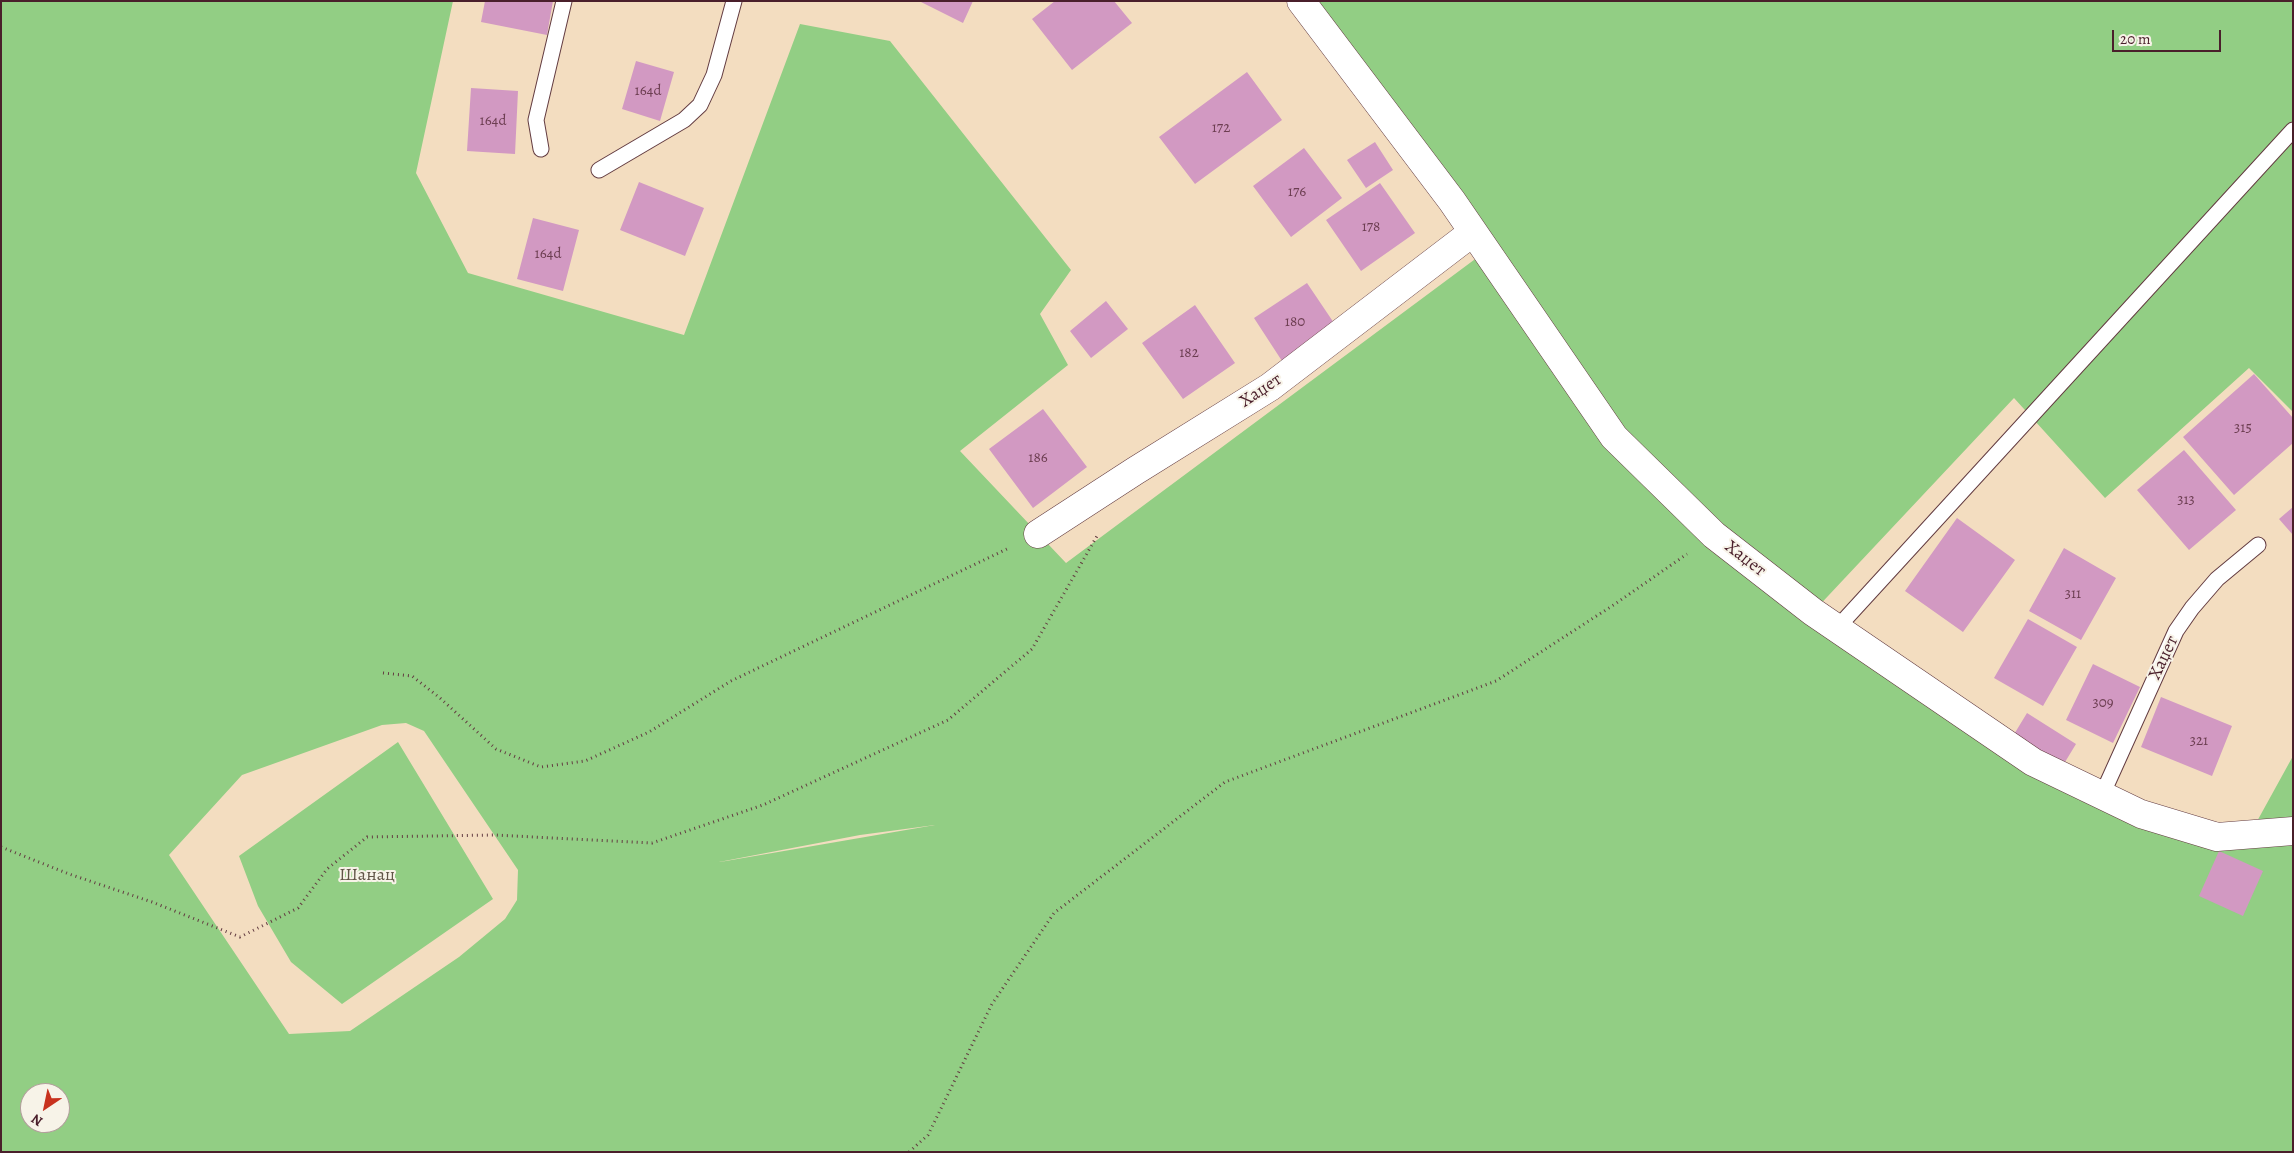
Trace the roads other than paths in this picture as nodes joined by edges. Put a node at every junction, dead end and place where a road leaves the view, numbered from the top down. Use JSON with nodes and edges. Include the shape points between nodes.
{"nodes":[{"id":1,"x":564,"y":1,"type":"edge"},
{"id":2,"x":734,"y":1,"type":"edge"},
{"id":3,"x":1301,"y":1,"type":"edge"},
{"id":4,"x":2293,"y":130,"type":"edge"},
{"id":5,"x":541,"y":149,"type":"dead end"},
{"id":6,"x":599,"y":170,"type":"dead end"},
{"id":7,"x":1473,"y":232,"type":"junction"},
{"id":8,"x":1038,"y":534,"type":"road end"},
{"id":9,"x":2258,"y":544,"type":"dead end"},
{"id":10,"x":1837,"y":628,"type":"junction"},
{"id":11,"x":2102,"y":795,"type":"junction"},
{"id":12,"x":2293,"y":830,"type":"edge"}],
"edges":[{"from":1,"to":5,"type":"lane","via":[[536,120]]},
{"from":2,"to":6,"type":"lane","via":[[714,75],[700,105],[684,120]]},
{"from":3,"to":7,"type":"street","name":"Хаџет"},
{"from":4,"to":10,"type":"lane"},
{"from":7,"to":8,"type":"street","name":"Хаџет","via":[[1270,387]]},
{"from":7,"to":10,"type":"street","name":"Хаџет","via":[[1614,437],[1714,535]]},
{"from":9,"to":11,"type":"lane","name":"Хаџет","via":[[2217,579],[2176,631]]},
{"from":10,"to":11,"type":"street","name":"Хаџет","via":[[2033,762]]},
{"from":11,"to":12,"type":"street","name":"Хаџет","via":[[2141,814],[2217,837]]}]}
